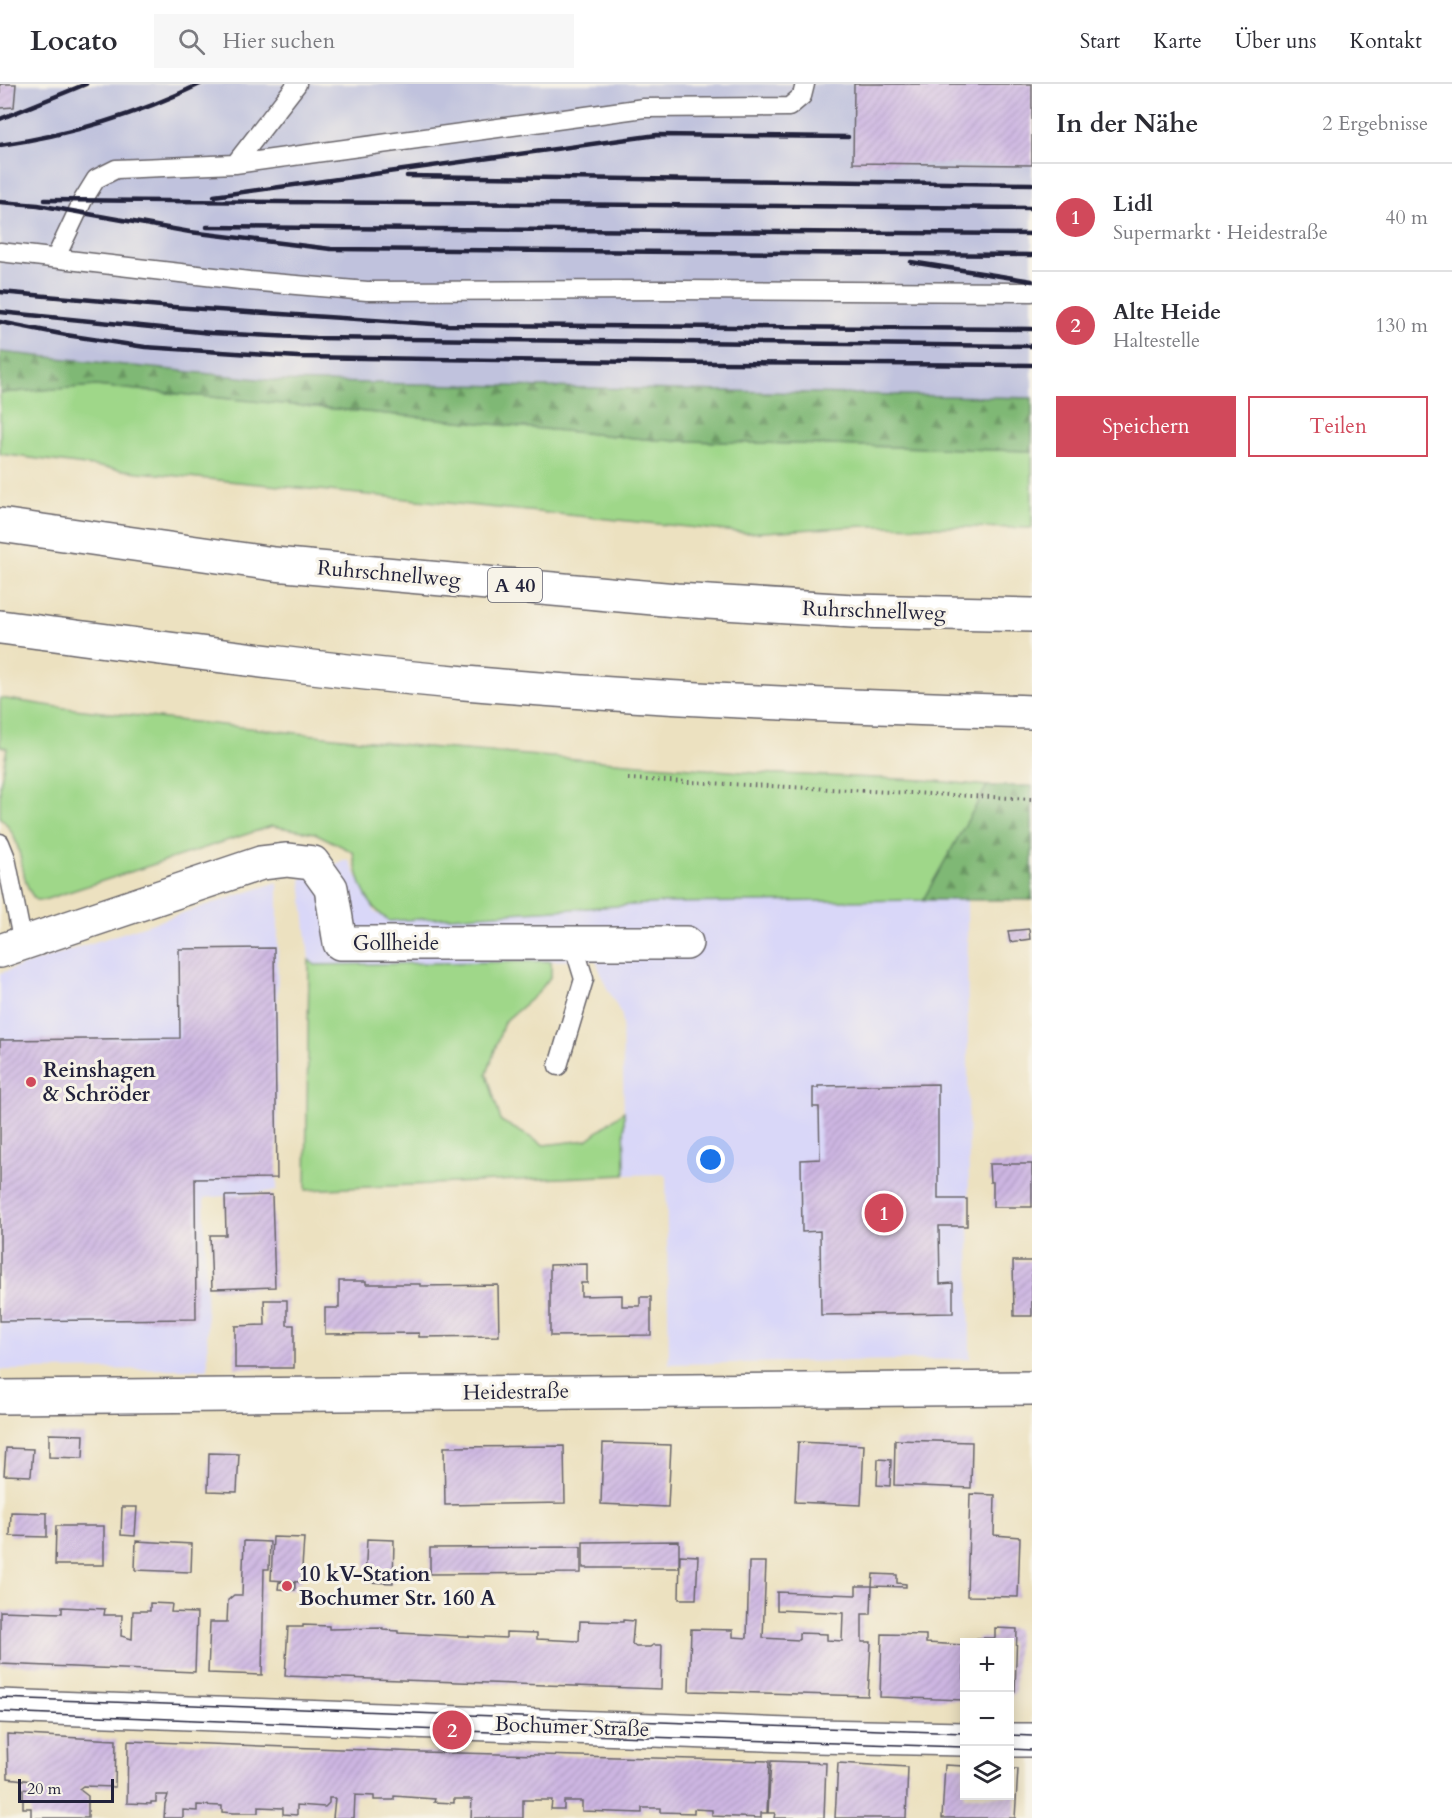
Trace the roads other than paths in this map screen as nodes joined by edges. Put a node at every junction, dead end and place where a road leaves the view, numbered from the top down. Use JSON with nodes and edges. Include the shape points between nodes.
{"nodes":[{"id":1,"x":297,"y":84,"type":"edge"},
{"id":2,"x":805,"y":84,"type":"edge"},
{"id":3,"x":235,"y":164,"type":"junction"},
{"id":4,"x":0,"y":252,"type":"edge"},
{"id":5,"x":56,"y":257,"type":"junction"},
{"id":6,"x":1032,"y":292,"type":"edge"},
{"id":7,"x":0,"y":525,"type":"edge"},
{"id":8,"x":1032,"y":615,"type":"edge"},
{"id":9,"x":0,"y":627,"type":"edge"},
{"id":10,"x":1032,"y":712,"type":"edge"},
{"id":11,"x":0,"y":843,"type":"edge"},
{"id":12,"x":573,"y":943,"type":"junction"},
{"id":13,"x":686,"y":943,"type":"dead end"},
{"id":14,"x":11,"y":947,"type":"edge"},
{"id":15,"x":558,"y":1066,"type":"dead end"},
{"id":16,"x":1032,"y":1388,"type":"edge"},
{"id":17,"x":0,"y":1397,"type":"edge"},
{"id":18,"x":0,"y":1706,"type":"edge"},
{"id":19,"x":960,"y":1739,"type":"edge"},
{"id":20,"x":1014,"y":1740,"type":"edge"},
{"id":21,"x":1032,"y":1740,"type":"edge"}],
"edges":[{"from":1,"to":3,"type":"lane"},
{"from":2,"to":3,"type":"lane","via":[[802,96],[789,107],[644,108]]},
{"from":3,"to":5,"type":"lane","via":[[116,169],[96,179]]},
{"from":4,"to":5,"type":"lane"},
{"from":5,"to":6,"type":"lane","via":[[367,291]]},
{"from":7,"to":8,"type":"main road","name":"Ruhrschnellweg","number":"A 40","via":[[274,564],[676,600],[853,611]]},
{"from":9,"to":10,"type":"main road","via":[[275,663],[465,682],[674,699]]},
{"from":11,"to":14,"type":"lane","via":[[6,858]]},
{"from":12,"to":13,"type":"main road","name":"Gollheide"},
{"from":12,"to":14,"type":"main road","name":"Gollheide","via":[[340,943],[332,888],[313,863],[287,860],[261,863]]},
{"from":12,"to":15,"type":"lane","via":[[584,980]]},
{"from":16,"to":17,"type":"main road","name":"Heidestraße"},
{"from":18,"to":19,"type":"main road","name":"Bochumer Straße"},
{"from":20,"to":21,"type":"main road"}]}
